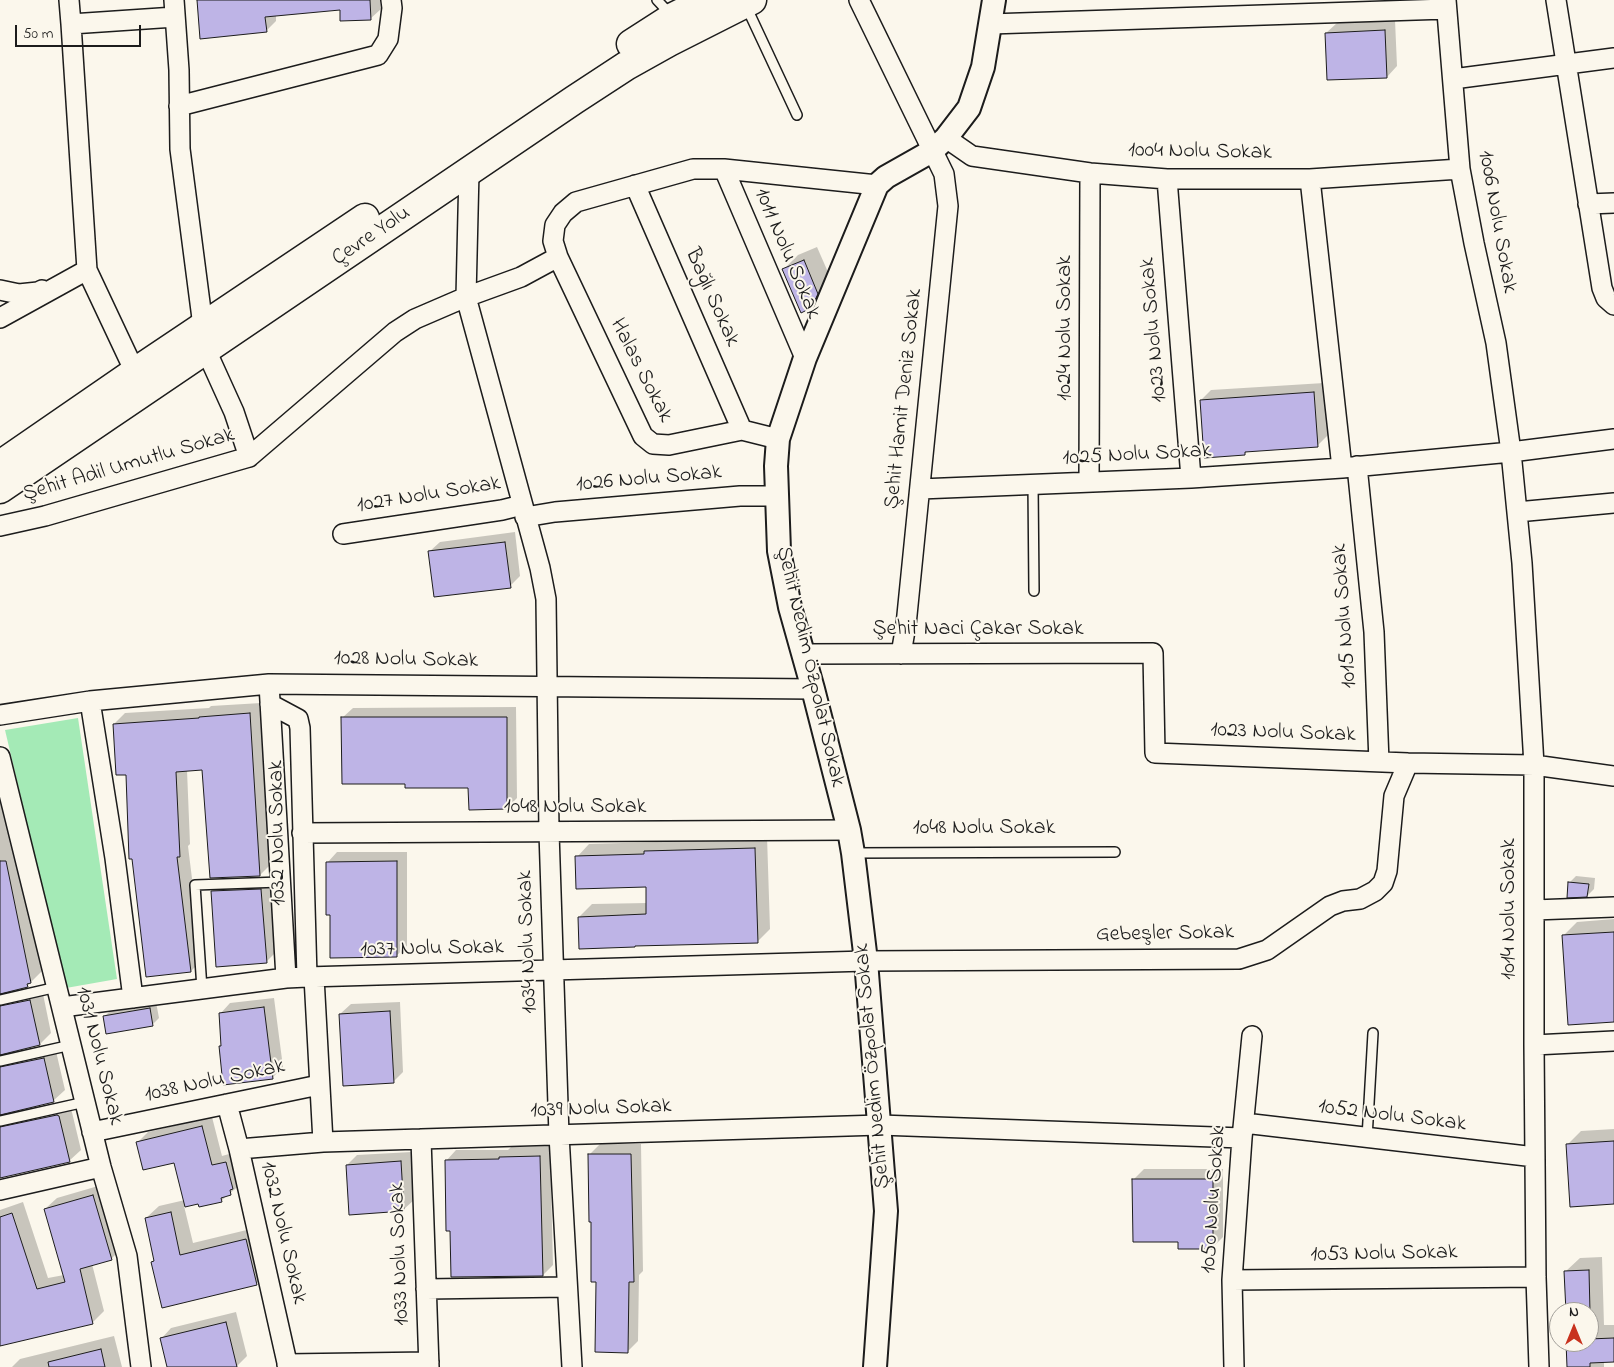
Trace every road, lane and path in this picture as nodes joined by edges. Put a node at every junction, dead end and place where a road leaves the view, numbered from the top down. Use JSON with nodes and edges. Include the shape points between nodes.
{"nodes":[{"id":1,"x":69,"y":0,"type":"edge"},
{"id":2,"x":391,"y":0,"type":"edge"},
{"id":3,"x":708,"y":0,"type":"edge"},
{"id":4,"x":859,"y":0,"type":"edge"},
{"id":5,"x":994,"y":0,"type":"edge"},
{"id":6,"x":1556,"y":0,"type":"edge"},
{"id":7,"x":748,"y":2,"type":"edge"},
{"id":8,"x":1446,"y":4,"type":"edge"},
{"id":9,"x":175,"y":8,"type":"edge"},
{"id":10,"x":665,"y":8,"type":"edge"},
{"id":11,"x":71,"y":24,"type":"junction"},
{"id":12,"x":990,"y":24,"type":"junction"},
{"id":13,"x":1614,"y":58,"type":"edge"},
{"id":14,"x":1567,"y":65,"type":"junction"},
{"id":15,"x":1453,"y":79,"type":"junction"},
{"id":16,"x":179,"y":106,"type":"junction"},
{"id":17,"x":797,"y":115,"type":"dead end"},
{"id":18,"x":939,"y":144,"type":"junction"},
{"id":19,"x":724,"y":169,"type":"junction"},
{"id":20,"x":1460,"y":169,"type":"junction"},
{"id":21,"x":469,"y":171,"type":"junction"},
{"id":22,"x":1090,"y":173,"type":"junction"},
{"id":23,"x":1167,"y":179,"type":"junction"},
{"id":24,"x":1310,"y":179,"type":"junction"},
{"id":25,"x":877,"y":185,"type":"junction"},
{"id":26,"x":635,"y":186,"type":"junction"},
{"id":27,"x":1614,"y":203,"type":"edge"},
{"id":28,"x":1588,"y":204,"type":"junction"},
{"id":29,"x":558,"y":257,"type":"junction"},
{"id":30,"x":87,"y":270,"type":"junction"},
{"id":31,"x":0,"y":290,"type":"edge"},
{"id":32,"x":466,"y":297,"type":"junction"},
{"id":33,"x":1614,"y":306,"type":"edge"},
{"id":34,"x":0,"y":318,"type":"edge"},
{"id":35,"x":204,"y":337,"type":"junction"},
{"id":36,"x":805,"y":358,"type":"junction"},
{"id":37,"x":135,"y":372,"type":"junction"},
{"id":38,"x":742,"y":430,"type":"junction"},
{"id":39,"x":778,"y":439,"type":"junction"},
{"id":40,"x":1614,"y":439,"type":"edge"},
{"id":41,"x":1511,"y":452,"type":"junction"},
{"id":42,"x":250,"y":457,"type":"junction"},
{"id":43,"x":0,"y":465,"type":"edge"},
{"id":44,"x":1349,"y":467,"type":"junction"},
{"id":45,"x":1191,"y":478,"type":"junction"},
{"id":46,"x":1089,"y":482,"type":"junction"},
{"id":47,"x":1033,"y":484,"type":"junction"},
{"id":48,"x":0,"y":488,"type":"edge"},
{"id":49,"x":920,"y":489,"type":"junction"},
{"id":50,"x":776,"y":496,"type":"junction"},
{"id":51,"x":1614,"y":503,"type":"edge"},
{"id":52,"x":524,"y":511,"type":"junction"},
{"id":53,"x":1516,"y":512,"type":"junction"},
{"id":54,"x":0,"y":526,"type":"edge"},
{"id":55,"x":344,"y":534,"type":"dead end"},
{"id":56,"x":1034,"y":591,"type":"dead end"},
{"id":57,"x":803,"y":654,"type":"junction"},
{"id":58,"x":901,"y":654,"type":"junction"},
{"id":59,"x":269,"y":684,"type":"junction"},
{"id":60,"x":548,"y":686,"type":"junction"},
{"id":61,"x":813,"y":689,"type":"junction"},
{"id":62,"x":90,"y":701,"type":"junction"},
{"id":63,"x":270,"y":704,"type":"junction"},
{"id":64,"x":0,"y":715,"type":"edge"},
{"id":65,"x":1156,"y":753,"type":"joint"},
{"id":66,"x":0,"y":757,"type":"edge"},
{"id":67,"x":1379,"y":762,"type":"junction"},
{"id":68,"x":1408,"y":763,"type":"junction"},
{"id":69,"x":1534,"y":765,"type":"junction"},
{"id":70,"x":1614,"y":776,"type":"edge"},
{"id":71,"x":849,"y":830,"type":"junction"},
{"id":72,"x":549,"y":832,"type":"junction"},
{"id":73,"x":302,"y":833,"type":"junction"},
{"id":74,"x":1115,"y":852,"type":"dead end"},
{"id":75,"x":853,"y":853,"type":"junction"},
{"id":76,"x":280,"y":882,"type":"junction"},
{"id":77,"x":1614,"y":907,"type":"edge"},
{"id":78,"x":1534,"y":910,"type":"junction"},
{"id":79,"x":866,"y":962,"type":"junction"},
{"id":80,"x":555,"y":970,"type":"junction"},
{"id":81,"x":310,"y":977,"type":"junction"},
{"id":82,"x":286,"y":978,"type":"junction"},
{"id":83,"x":57,"y":987,"type":"junction"},
{"id":84,"x":202,"y":989,"type":"junction"},
{"id":85,"x":133,"y":998,"type":"junction"},
{"id":86,"x":0,"y":1000,"type":"edge"},
{"id":87,"x":62,"y":1008,"type":"junction"},
{"id":88,"x":1373,"y":1033,"type":"dead end"},
{"id":89,"x":1252,"y":1036,"type":"dead end"},
{"id":90,"x":1614,"y":1041,"type":"edge"},
{"id":91,"x":71,"y":1045,"type":"junction"},
{"id":92,"x":1534,"y":1045,"type":"junction"},
{"id":93,"x":0,"y":1060,"type":"edge"},
{"id":94,"x":319,"y":1085,"type":"junction"},
{"id":95,"x":85,"y":1102,"type":"junction"},
{"id":96,"x":227,"y":1104,"type":"junction"},
{"id":97,"x":0,"y":1121,"type":"edge"},
{"id":98,"x":880,"y":1125,"type":"junction"},
{"id":99,"x":1243,"y":1131,"type":"junction"},
{"id":100,"x":92,"y":1132,"type":"junction"},
{"id":101,"x":559,"y":1135,"type":"junction"},
{"id":102,"x":1367,"y":1138,"type":"junction"},
{"id":103,"x":421,"y":1139,"type":"junction"},
{"id":104,"x":323,"y":1142,"type":"junction"},
{"id":105,"x":239,"y":1148,"type":"junction"},
{"id":106,"x":1535,"y":1157,"type":"junction"},
{"id":107,"x":101,"y":1167,"type":"junction"},
{"id":108,"x":0,"y":1190,"type":"edge"},
{"id":109,"x":1536,"y":1277,"type":"junction"},
{"id":110,"x":1232,"y":1280,"type":"junction"},
{"id":111,"x":568,"y":1287,"type":"junction"},
{"id":112,"x":426,"y":1289,"type":"junction"},
{"id":113,"x":288,"y":1365,"type":"edge"},
{"id":114,"x":429,"y":1365,"type":"edge"},
{"id":115,"x":140,"y":1367,"type":"edge"},
{"id":116,"x":572,"y":1367,"type":"edge"},
{"id":117,"x":875,"y":1367,"type":"edge"},
{"id":118,"x":1234,"y":1367,"type":"edge"},
{"id":119,"x":1538,"y":1367,"type":"edge"}],
"edges":[{"from":1,"to":11,"type":"street"},
{"from":2,"to":16,"type":"street","via":[[388,39],[378,55]]},
{"from":3,"to":10,"type":"main road","name":"Çevre Yolu"},
{"from":4,"to":18,"type":"street","name":"Şehit Hamit Deniz Sokak"},
{"from":5,"to":12,"type":"street"},
{"from":6,"to":14,"type":"street"},
{"from":7,"to":17,"type":"lane"},
{"from":7,"to":21,"type":"main road","name":"Çevre Yolu","via":[[626,66]]},
{"from":8,"to":12,"type":"street"},
{"from":8,"to":15,"type":"street","name":"1006 Nolu Sokak"},
{"from":9,"to":11,"type":"street"},
{"from":9,"to":16,"type":"street"},
{"from":10,"to":35,"type":"main road","name":"Çevre Yolu"},
{"from":11,"to":30,"type":"street"},
{"from":12,"to":18,"type":"street","via":[[984,67],[969,108]]},
{"from":13,"to":14,"type":"street"},
{"from":14,"to":15,"type":"street"},
{"from":14,"to":28,"type":"street"},
{"from":15,"to":20,"type":"street","name":"1006 Nolu Sokak"},
{"from":16,"to":35,"type":"street","via":[[180,149]]},
{"from":18,"to":22,"type":"street","name":"1004 Nolu Sokak","via":[[972,156]]},
{"from":18,"to":25,"type":"street"},
{"from":18,"to":49,"type":"street","name":"Şehit Hamit Deniz Sokak","via":[[948,206]]},
{"from":19,"to":25,"type":"street"},
{"from":19,"to":26,"type":"street","via":[[693,170]]},
{"from":19,"to":36,"type":"street","name":"1011 Nolu Sokak"},
{"from":20,"to":24,"type":"street","name":"1004 Nolu Sokak"},
{"from":20,"to":41,"type":"street","name":"1006 Nolu Sokak","via":[[1496,343]]},
{"from":21,"to":32,"type":"street","name":"1034 Nolu Sokak"},
{"from":21,"to":35,"type":"main road","name":"Çevre Yolu"},
{"from":22,"to":23,"type":"street","name":"1004 Nolu Sokak"},
{"from":22,"to":46,"type":"street","name":"1024 Nolu Sokak"},
{"from":23,"to":24,"type":"street","name":"1004 Nolu Sokak"},
{"from":23,"to":45,"type":"street","name":"1023 Nolu Sokak"},
{"from":24,"to":44,"type":"street","name":"1015 Nolu Sokak"},
{"from":25,"to":36,"type":"street","name":"Şehit Nedim Özpolat Sokak"},
{"from":26,"to":29,"type":"street","via":[[576,202],[563,213],[555,225],[553,241]]},
{"from":26,"to":38,"type":"street","name":"Bağlı Sokak"},
{"from":27,"to":28,"type":"street"},
{"from":28,"to":33,"type":"street","via":[[1602,288]]},
{"from":29,"to":32,"type":"street","name":"Şehit Adil Umutlu Sokak","via":[[521,277]]},
{"from":29,"to":38,"type":"street","name":"Halas Sokak","via":[[643,436],[653,444],[669,445]]},
{"from":30,"to":31,"type":"street","via":[[38,292],[20,294]]},
{"from":30,"to":34,"type":"street"},
{"from":30,"to":37,"type":"street"},
{"from":32,"to":42,"type":"street","name":"Şehit Adil Umutlu Sokak","via":[[415,319],[395,332]]},
{"from":32,"to":52,"type":"street","name":"1034 Nolu Sokak"},
{"from":35,"to":37,"type":"main road","name":"Çevre Yolu"},
{"from":35,"to":42,"type":"street"},
{"from":35,"to":48,"type":"main road","name":"Çevre Yolu"},
{"from":36,"to":39,"type":"street","name":"Şehit Nedim Özpolat Sokak"},
{"from":37,"to":43,"type":"main road","name":"Çevre Yolu"},
{"from":38,"to":39,"type":"street","name":"Halas Sokak"},
{"from":39,"to":50,"type":"street","name":"Şehit Nedim Özpolat Sokak"},
{"from":40,"to":41,"type":"street","name":"1025 Nolu Sokak"},
{"from":41,"to":44,"type":"street","name":"1025 Nolu Sokak"},
{"from":41,"to":53,"type":"street","name":"1014 Nolu Sokak"},
{"from":42,"to":54,"type":"street","name":"Şehit Adil Umutlu Sokak"},
{"from":44,"to":45,"type":"street","name":"1025 Nolu Sokak"},
{"from":44,"to":67,"type":"street","name":"1015 Nolu Sokak","via":[[1374,632]]},
{"from":45,"to":46,"type":"street","name":"1025 Nolu Sokak"},
{"from":46,"to":47,"type":"street","name":"1025 Nolu Sokak"},
{"from":47,"to":49,"type":"street","name":"1025 Nolu Sokak"},
{"from":47,"to":56,"type":"lane"},
{"from":49,"to":58,"type":"street","name":"Şehit Hamit Deniz Sokak"},
{"from":50,"to":52,"type":"street","name":"1026 Nolu Sokak","via":[[555,512]]},
{"from":50,"to":57,"type":"street","name":"Şehit Nedim Özpolat Sokak","via":[[779,551]]},
{"from":51,"to":53,"type":"street"},
{"from":52,"to":55,"type":"street","name":"1027 Nolu Sokak","via":[[502,510]]},
{"from":52,"to":60,"type":"street","name":"1034 Nolu Sokak","via":[[546,599]]},
{"from":53,"to":69,"type":"street","name":"1014 Nolu Sokak"},
{"from":57,"to":58,"type":"street","name":"Şehit Naci Çakar Sokak"},
{"from":57,"to":61,"type":"street","name":"Şehit Nedim Özpolat Sokak"},
{"from":58,"to":65,"type":"street","name":"Şehit Naci Çakar Sokak","via":[[1152,653]]},
{"from":59,"to":60,"type":"street","name":"1028 Nolu Sokak"},
{"from":59,"to":62,"type":"street","name":"1028 Nolu Sokak"},
{"from":59,"to":63,"type":"street"},
{"from":60,"to":61,"type":"street","name":"1028 Nolu Sokak"},
{"from":60,"to":72,"type":"street","name":"1034 Nolu Sokak"},
{"from":61,"to":71,"type":"street","name":"Şehit Nedim Özpolat Sokak"},
{"from":62,"to":64,"type":"street","name":"1028 Nolu Sokak"},
{"from":62,"to":85,"type":"street"},
{"from":63,"to":73,"type":"street","name":"1032 Nolu Sokak","via":[[298,719]]},
{"from":63,"to":76,"type":"street"},
{"from":65,"to":67,"type":"street","name":"1023 Nolu Sokak"},
{"from":66,"to":83,"type":"street","name":"1031 Nolu Sokak"},
{"from":67,"to":68,"type":"street","name":"1023 Nolu Sokak"},
{"from":68,"to":69,"type":"street"},
{"from":68,"to":79,"type":"street","name":"Gebeşler Sokak","via":[[1394,796],[1387,872],[1383,883],[1360,899],[1330,906],[1266,950],[1230,960]]},
{"from":69,"to":70,"type":"street"},
{"from":69,"to":78,"type":"street","name":"1014 Nolu Sokak"},
{"from":71,"to":72,"type":"street","name":"1048 Nolu Sokak"},
{"from":71,"to":75,"type":"street","name":"Şehit Nedim Özpolat Sokak"},
{"from":72,"to":73,"type":"street","name":"1048 Nolu Sokak"},
{"from":72,"to":80,"type":"street","name":"1034 Nolu Sokak"},
{"from":73,"to":81,"type":"street","name":"1032 Nolu Sokak"},
{"from":74,"to":75,"type":"lane","name":"1048 Nolu Sokak"},
{"from":75,"to":79,"type":"street","name":"Şehit Nedim Özpolat Sokak"},
{"from":76,"to":82,"type":"street"},
{"from":76,"to":84,"type":"lane","via":[[195,885]]},
{"from":77,"to":78,"type":"street"},
{"from":78,"to":92,"type":"street","name":"1014 Nolu Sokak"},
{"from":79,"to":80,"type":"street","name":"1037 Nolu Sokak"},
{"from":79,"to":98,"type":"street","name":"Şehit Nedim Özpolat Sokak"},
{"from":80,"to":81,"type":"street","name":"1037 Nolu Sokak"},
{"from":80,"to":101,"type":"street","name":"1034 Nolu Sokak"},
{"from":81,"to":82,"type":"street","name":"1037 Nolu Sokak"},
{"from":81,"to":94,"type":"street","name":"1032 Nolu Sokak"},
{"from":82,"to":84,"type":"street","name":"1037 Nolu Sokak"},
{"from":83,"to":86,"type":"lane"},
{"from":83,"to":87,"type":"street","name":"1031 Nolu Sokak"},
{"from":84,"to":85,"type":"street","name":"1037 Nolu Sokak"},
{"from":85,"to":87,"type":"street","name":"1037 Nolu Sokak"},
{"from":87,"to":91,"type":"street","name":"1031 Nolu Sokak"},
{"from":88,"to":102,"type":"lane"},
{"from":89,"to":99,"type":"street","name":"1050 Nolu Sokak"},
{"from":90,"to":92,"type":"street"},
{"from":91,"to":93,"type":"lane"},
{"from":91,"to":95,"type":"street","name":"1031 Nolu Sokak"},
{"from":92,"to":106,"type":"street","name":"1014 Nolu Sokak"},
{"from":94,"to":96,"type":"street","name":"1038 Nolu Sokak"},
{"from":94,"to":104,"type":"street","name":"1032 Nolu Sokak"},
{"from":95,"to":97,"type":"lane"},
{"from":95,"to":100,"type":"street","name":"1031 Nolu Sokak"},
{"from":96,"to":100,"type":"street","name":"1038 Nolu Sokak"},
{"from":96,"to":105,"type":"street"},
{"from":98,"to":99,"type":"street","name":"1039 Nolu Sokak"},
{"from":98,"to":101,"type":"street","name":"1039 Nolu Sokak"},
{"from":98,"to":117,"type":"street","name":"Şehit Nedim Özpolat Sokak","via":[[886,1211]]},
{"from":99,"to":102,"type":"street","name":"1052 Nolu Sokak"},
{"from":99,"to":110,"type":"street","name":"1050 Nolu Sokak"},
{"from":100,"to":107,"type":"street","name":"1031 Nolu Sokak"},
{"from":101,"to":103,"type":"street","name":"1039 Nolu Sokak"},
{"from":101,"to":111,"type":"street","name":"1034 Nolu Sokak"},
{"from":102,"to":106,"type":"street","name":"1052 Nolu Sokak"},
{"from":103,"to":104,"type":"street","name":"1039 Nolu Sokak"},
{"from":103,"to":112,"type":"street","name":"1033 Nolu Sokak"},
{"from":104,"to":105,"type":"street","name":"1032 Nolu Sokak"},
{"from":105,"to":113,"type":"street","name":"1032 Nolu Sokak"},
{"from":106,"to":109,"type":"street","name":"1014 Nolu Sokak"},
{"from":107,"to":108,"type":"street"},
{"from":107,"to":115,"type":"street","name":"1031 Nolu Sokak","via":[[127,1256]]},
{"from":109,"to":110,"type":"street","name":"1053 Nolu Sokak"},
{"from":109,"to":119,"type":"street","name":"1014 Nolu Sokak"},
{"from":110,"to":118,"type":"street","name":"1050 Nolu Sokak"},
{"from":111,"to":112,"type":"street"},
{"from":111,"to":116,"type":"street","name":"1034 Nolu Sokak"},
{"from":112,"to":114,"type":"street","name":"1033 Nolu Sokak"},
{"from":113,"to":114,"type":"street"}]}
